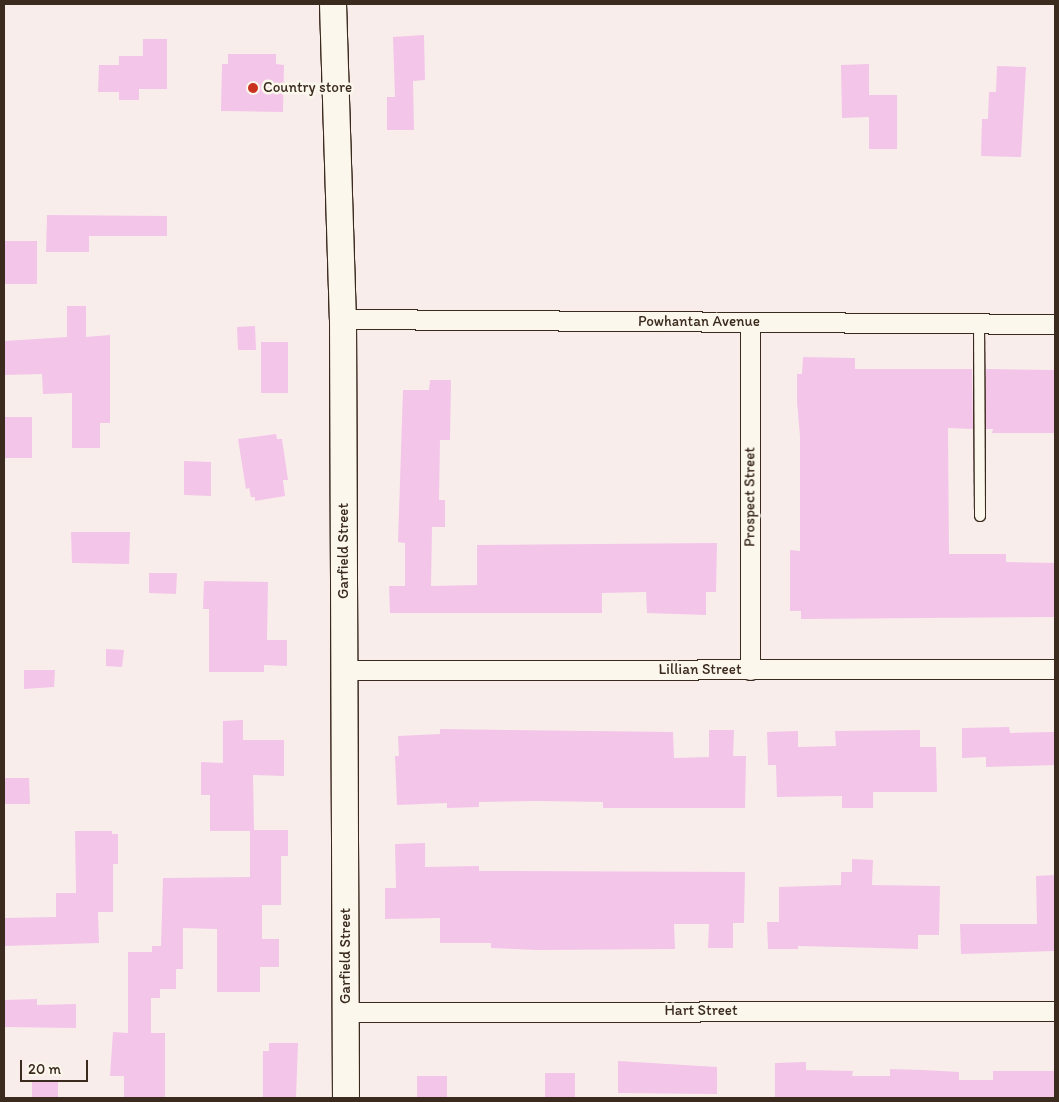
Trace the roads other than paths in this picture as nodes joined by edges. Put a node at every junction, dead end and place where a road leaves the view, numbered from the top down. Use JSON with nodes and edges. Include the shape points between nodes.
{"nodes":[{"id":1,"x":333,"y":4,"type":"edge"},
{"id":2,"x":343,"y":319,"type":"junction"},
{"id":3,"x":979,"y":321,"type":"junction"},
{"id":4,"x":750,"y":323,"type":"junction"},
{"id":5,"x":1055,"y":324,"type":"edge"},
{"id":6,"x":980,"y":516,"type":"dead end"},
{"id":7,"x":1055,"y":669,"type":"edge"},
{"id":8,"x":344,"y":670,"type":"junction"},
{"id":9,"x":750,"y":670,"type":"junction"},
{"id":10,"x":1055,"y":1011,"type":"edge"},
{"id":11,"x":346,"y":1012,"type":"junction"},
{"id":12,"x":346,"y":1098,"type":"edge"}],
"edges":[{"from":1,"to":2,"type":"main road","name":"Garfield Street"},
{"from":2,"to":4,"type":"street","name":"Powhantan Avenue"},
{"from":2,"to":8,"type":"main road","name":"Garfield Street"},
{"from":3,"to":4,"type":"street","name":"Powhantan Avenue"},
{"from":3,"to":5,"type":"street","name":"Powhantan Avenue"},
{"from":3,"to":6,"type":"lane"},
{"from":4,"to":9,"type":"street","name":"Prospect Street"},
{"from":7,"to":9,"type":"street","name":"Lillian Street"},
{"from":8,"to":9,"type":"street","name":"Lillian Street"},
{"from":8,"to":11,"type":"main road","name":"Garfield Street"},
{"from":10,"to":11,"type":"street","name":"Hart Street"},
{"from":11,"to":12,"type":"main road","name":"Garfield Street"}]}
